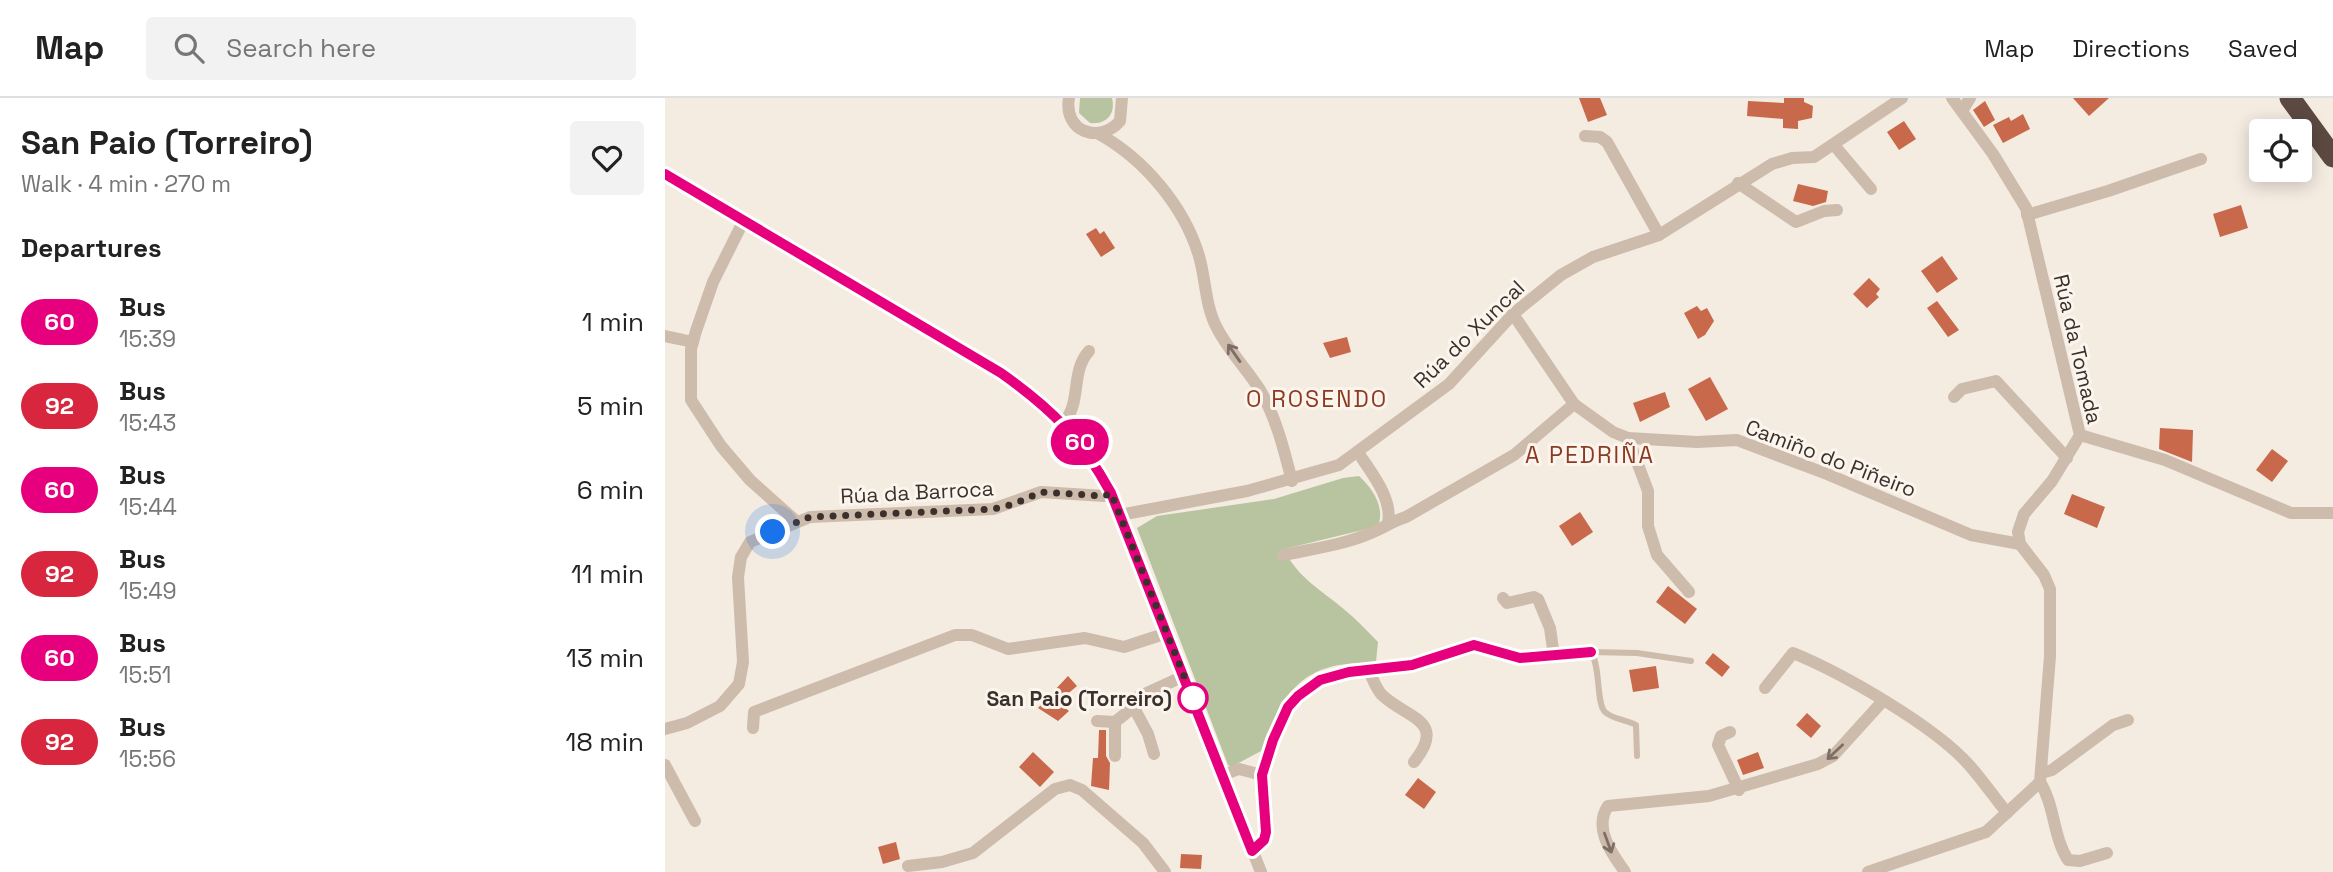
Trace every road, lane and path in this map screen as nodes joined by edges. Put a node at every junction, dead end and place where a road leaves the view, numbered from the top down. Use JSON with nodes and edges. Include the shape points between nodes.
{"nodes":[{"id":1,"x":1069,"y":98,"type":"edge"},
{"id":2,"x":1902,"y":98,"type":"edge"},
{"id":3,"x":1952,"y":98,"type":"edge"},
{"id":4,"x":1970,"y":98,"type":"edge"},
{"id":5,"x":2290,"y":98,"type":"edge"},
{"id":6,"x":2306,"y":98,"type":"edge"},
{"id":7,"x":1126,"y":101,"type":"edge"},
{"id":8,"x":1962,"y":111,"type":"junction"},
{"id":9,"x":1120,"y":121,"type":"junction"},
{"id":10,"x":1099,"y":134,"type":"junction"},
{"id":11,"x":1585,"y":136,"type":"dead end"},
{"id":12,"x":2333,"y":137,"type":"edge"},
{"id":13,"x":1834,"y":145,"type":"junction"},
{"id":14,"x":1125,"y":149,"type":"junction"},
{"id":15,"x":2333,"y":157,"type":"edge"},
{"id":16,"x":2201,"y":159,"type":"dead end"},
{"id":17,"x":665,"y":174,"type":"edge"},
{"id":18,"x":1738,"y":183,"type":"junction"},
{"id":19,"x":1871,"y":189,"type":"dead end"},
{"id":20,"x":1837,"y":210,"type":"dead end"},
{"id":21,"x":2027,"y":215,"type":"junction"},
{"id":22,"x":743,"y":222,"type":"junction"},
{"id":23,"x":1659,"y":235,"type":"junction"},
{"id":24,"x":1513,"y":314,"type":"junction"},
{"id":25,"x":665,"y":336,"type":"edge"},
{"id":26,"x":693,"y":342,"type":"junction"},
{"id":27,"x":1089,"y":351,"type":"dead end"},
{"id":28,"x":1954,"y":397,"type":"dead end"},
{"id":29,"x":1574,"y":404,"type":"junction"},
{"id":30,"x":1064,"y":422,"type":"junction"},
{"id":31,"x":2080,"y":435,"type":"junction"},
{"id":32,"x":1628,"y":438,"type":"junction"},
{"id":33,"x":1359,"y":454,"type":"junction"},
{"id":34,"x":2067,"y":458,"type":"junction"},
{"id":35,"x":1292,"y":481,"type":"junction"},
{"id":36,"x":1111,"y":493,"type":"junction"},
{"id":37,"x":2333,"y":513,"type":"edge"},
{"id":38,"x":1120,"y":515,"type":"junction"},
{"id":39,"x":797,"y":522,"type":"junction"},
{"id":40,"x":1388,"y":523,"type":"junction"},
{"id":41,"x":2019,"y":544,"type":"junction"},
{"id":42,"x":1283,"y":555,"type":"dead end"},
{"id":43,"x":1689,"y":592,"type":"dead end"},
{"id":44,"x":1503,"y":598,"type":"dead end"},
{"id":45,"x":1167,"y":634,"type":"junction"},
{"id":46,"x":1591,"y":652,"type":"junction"},
{"id":47,"x":1554,"y":656,"type":"junction"},
{"id":48,"x":1691,"y":661,"type":"dead end"},
{"id":49,"x":1369,"y":671,"type":"junction"},
{"id":50,"x":1184,"y":676,"type":"junction"},
{"id":51,"x":1766,"y":688,"type":"dead end"},
{"id":52,"x":1882,"y":702,"type":"junction"},
{"id":53,"x":1133,"y":706,"type":"junction"},
{"id":54,"x":2128,"y":720,"type":"dead end"},
{"id":55,"x":1097,"y":722,"type":"dead end"},
{"id":56,"x":1115,"y":722,"type":"junction"},
{"id":57,"x":753,"y":728,"type":"dead end"},
{"id":58,"x":665,"y":729,"type":"edge"},
{"id":59,"x":1730,"y":732,"type":"dead end"},
{"id":60,"x":1154,"y":754,"type":"dead end"},
{"id":61,"x":1115,"y":756,"type":"dead end"},
{"id":62,"x":1637,"y":756,"type":"dead end"},
{"id":63,"x":1414,"y":762,"type":"dead end"},
{"id":64,"x":665,"y":765,"type":"edge"},
{"id":65,"x":1223,"y":775,"type":"junction"},
{"id":66,"x":1262,"y":775,"type":"junction"},
{"id":67,"x":2041,"y":778,"type":"junction"},
{"id":68,"x":1739,"y":790,"type":"junction"},
{"id":69,"x":2007,"y":813,"type":"junction"},
{"id":70,"x":695,"y":821,"type":"dead end"},
{"id":71,"x":1252,"y":851,"type":"junction"},
{"id":72,"x":2107,"y":853,"type":"dead end"},
{"id":73,"x":908,"y":866,"type":"dead end"},
{"id":74,"x":1256,"y":870,"type":"edge"},
{"id":75,"x":1165,"y":872,"type":"edge"},
{"id":76,"x":1625,"y":872,"type":"edge"},
{"id":77,"x":1868,"y":872,"type":"edge"}],
"edges":[{"from":1,"to":10,"type":"street","via":[[1073,124]]},
{"from":2,"to":13,"type":"street","name":"Rúa do Xuncal"},
{"from":3,"to":8,"type":"street","name":"Rúa da Tomada"},
{"from":4,"to":8,"type":"street"},
{"from":5,"to":15,"type":"highway"},
{"from":6,"to":12,"type":"highway"},
{"from":7,"to":9,"type":"street"},
{"from":8,"to":21,"type":"street","name":"Rúa da Tomada"},
{"from":9,"to":10,"type":"street"},
{"from":9,"to":14,"type":"street"},
{"from":10,"to":14,"type":"street"},
{"from":11,"to":23,"type":"street","via":[[1607,142]]},
{"from":13,"to":18,"type":"street","name":"Rúa do Xuncal","via":[[1814,157],[1781,161]]},
{"from":13,"to":19,"type":"street"},
{"from":35,"to":14,"type":"street","one_way":true,"via":[[1261,392],[1209,310],[1199,257],[1188,230],[1148,172]]},
{"from":16,"to":21,"type":"street"},
{"from":17,"to":22,"type":"street"},
{"from":18,"to":20,"type":"street","via":[[1796,222]]},
{"from":18,"to":23,"type":"street","name":"Rúa do Xuncal"},
{"from":21,"to":31,"type":"street","name":"Rúa da Tomada"},
{"from":22,"to":26,"type":"street","via":[[713,282]]},
{"from":22,"to":30,"type":"street","via":[[1001,373]]},
{"from":23,"to":24,"type":"street","name":"Rúa do Xuncal","via":[[1582,263]]},
{"from":24,"to":29,"type":"street","name":"Camiño do Piñeiro"},
{"from":24,"to":33,"type":"street","name":"Rúa do Xuncal","via":[[1449,384]]},
{"from":25,"to":26,"type":"street"},
{"from":26,"to":39,"type":"street","via":[[689,388],[694,405],[750,480]]},
{"from":27,"to":30,"type":"street","via":[[1079,366],[1071,412]]},
{"from":28,"to":34,"type":"street","via":[[1962,389],[1996,381]]},
{"from":29,"to":32,"type":"street","name":"Camiño do Piñeiro"},
{"from":29,"to":40,"type":"street","via":[[1514,455],[1418,511]]},
{"from":30,"to":36,"type":"street"},
{"from":31,"to":34,"type":"street","name":"Rúa da Tomada"},
{"from":31,"to":37,"type":"street","via":[[2165,460],[2291,513]]},
{"from":32,"to":41,"type":"street","name":"Camiño do Piñeiro","via":[[1737,440],[1971,535]]},
{"from":32,"to":43,"type":"street","via":[[1648,491],[1648,526],[1657,555]]},
{"from":33,"to":35,"type":"street","name":"Rúa do Xuncal"},
{"from":33,"to":40,"type":"street","via":[[1387,502]]},
{"from":34,"to":41,"type":"street","name":"Rúa da Tomada","via":[[2024,514]]},
{"from":35,"to":38,"type":"street","name":"Rúa do Xuncal"},
{"from":36,"to":38,"type":"street"},
{"from":36,"to":39,"type":"street","name":"Rúa da Barroca","via":[[1041,492],[993,509],[810,517]]},
{"from":38,"to":45,"type":"street"},
{"from":39,"to":58,"type":"street","name":"Rúa da Barroca","via":[[750,542],[741,556],[743,662],[739,684],[720,706]]},
{"from":40,"to":42,"type":"street","via":[[1341,543]]},
{"from":41,"to":67,"type":"street","via":[[2044,575],[2051,598]]},
{"from":44,"to":47,"type":"street","via":[[1507,603],[1538,599],[1550,628]]},
{"from":45,"to":50,"type":"street"},
{"from":45,"to":57,"type":"street","via":[[1124,647],[1085,638],[1007,649],[972,635],[955,635],[754,712]]},
{"from":46,"to":47,"type":"street"},
{"from":46,"to":48,"type":"lane"},
{"from":46,"to":62,"type":"lane","via":[[1599,668],[1602,706],[1605,712],[1636,725]]},
{"from":47,"to":49,"type":"street","via":[[1520,658],[1474,645],[1412,665]]},
{"from":49,"to":63,"type":"street","via":[[1383,696],[1421,723],[1428,738]]},
{"from":49,"to":66,"type":"street","via":[[1320,680],[1298,696],[1281,719]]},
{"from":50,"to":53,"type":"street","via":[[1136,698]]},
{"from":50,"to":65,"type":"street"},
{"from":51,"to":52,"type":"street","via":[[1793,653],[1827,667]]},
{"from":52,"to":68,"type":"street","one_way":true,"via":[[1826,760]]},
{"from":52,"to":69,"type":"street","via":[[1935,734],[1961,757]]},
{"from":53,"to":56,"type":"street"},
{"from":53,"to":60,"type":"street"},
{"from":54,"to":67,"type":"street","via":[[2113,725]]},
{"from":55,"to":56,"type":"street"},
{"from":56,"to":61,"type":"street"},
{"from":59,"to":68,"type":"street","via":[[1721,736],[1718,745]]},
{"from":64,"to":70,"type":"street"},
{"from":65,"to":66,"type":"street","via":[[1239,769]]},
{"from":65,"to":71,"type":"street"},
{"from":66,"to":71,"type":"street","via":[[1266,832]]},
{"from":67,"to":69,"type":"street"},
{"from":67,"to":72,"type":"street","via":[[2068,860]]},
{"from":68,"to":76,"type":"street","one_way":true,"via":[[1608,806],[1602,818],[1605,837]]},
{"from":69,"to":77,"type":"street","via":[[1986,832],[1965,841]]},
{"from":71,"to":74,"type":"street"},
{"from":73,"to":75,"type":"street","via":[[973,853],[1055,789],[1070,785],[1082,790],[1143,843]]}]}
